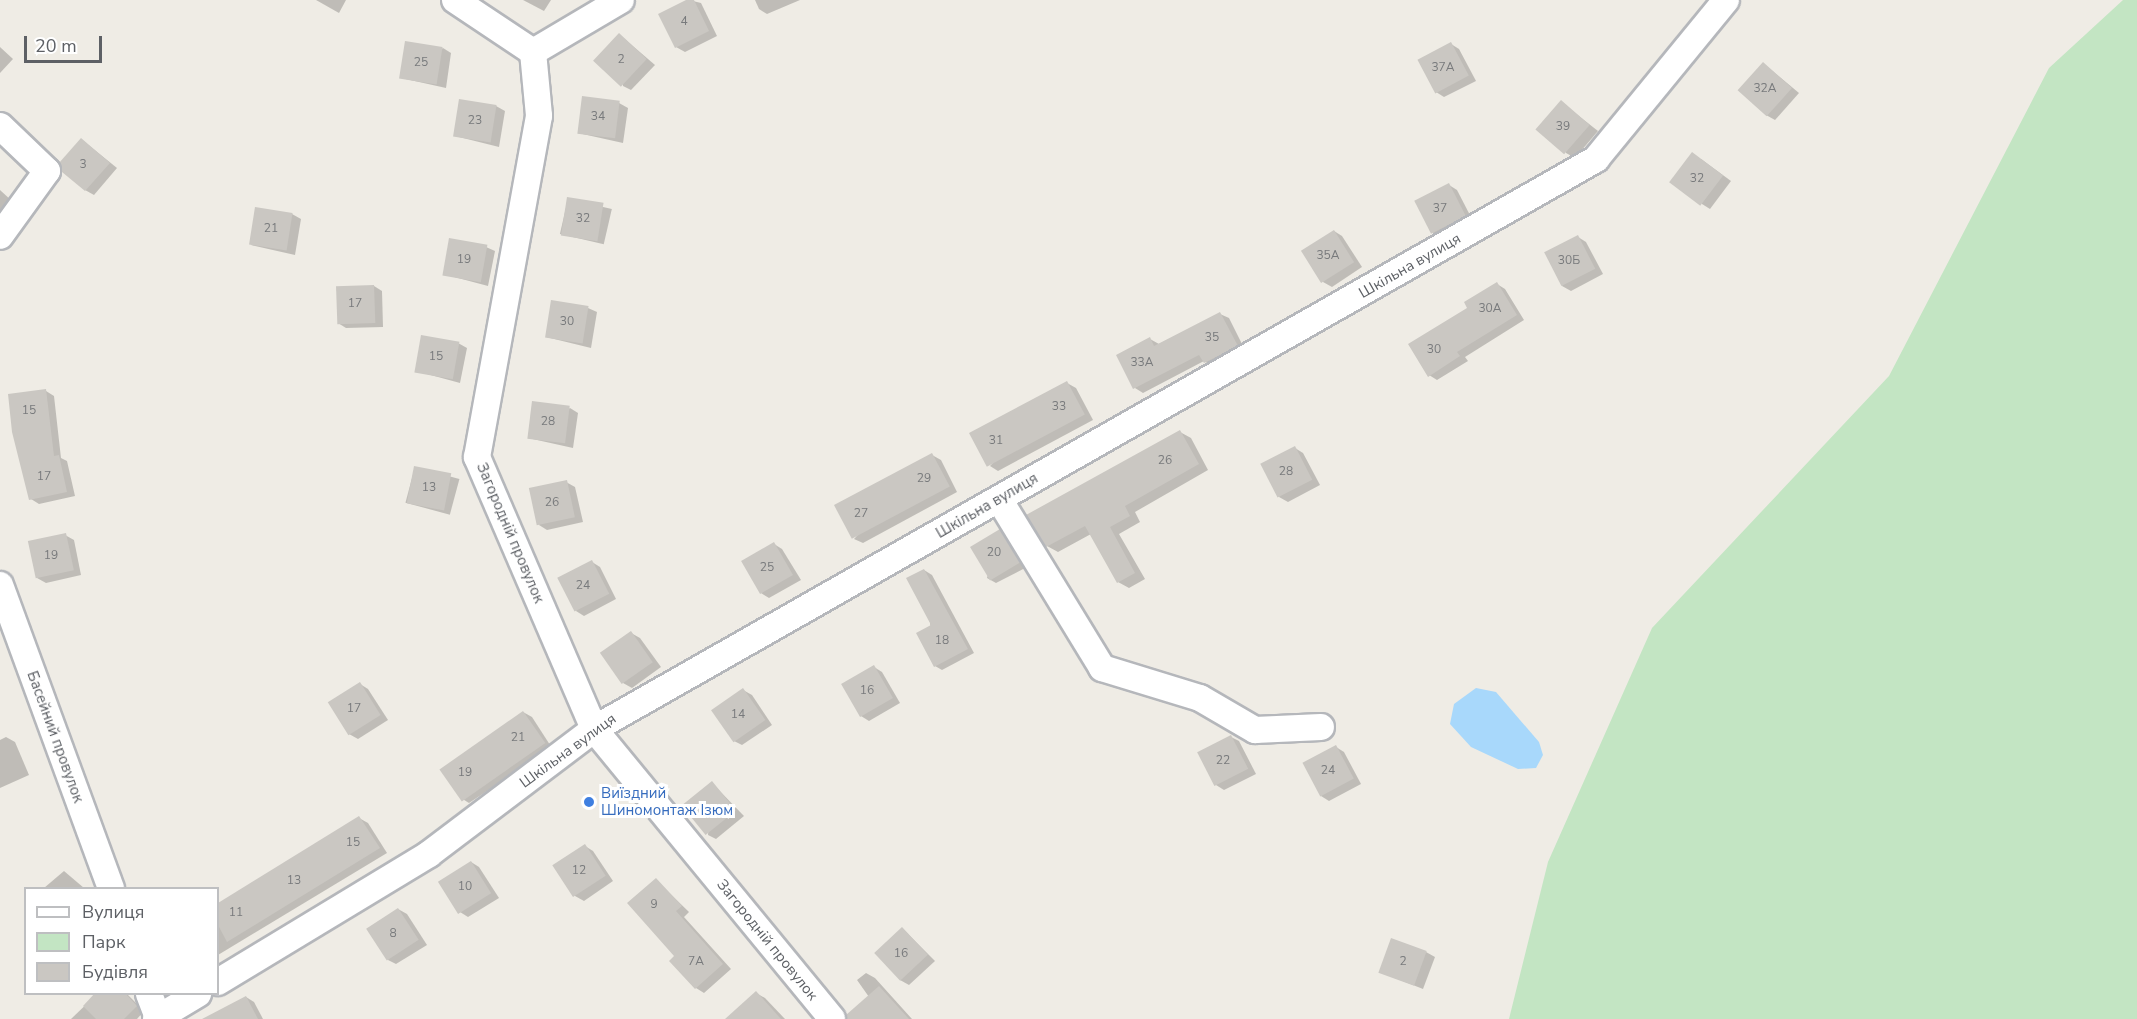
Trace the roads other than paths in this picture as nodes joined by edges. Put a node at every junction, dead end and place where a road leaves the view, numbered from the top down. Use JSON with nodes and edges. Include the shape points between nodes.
{"nodes":[{"id":1,"x":455,"y":0,"type":"edge"},
{"id":2,"x":621,"y":0,"type":"edge"},
{"id":3,"x":1726,"y":0,"type":"edge"},
{"id":4,"x":533,"y":52,"type":"junction"},
{"id":5,"x":0,"y":126,"type":"edge"},
{"id":6,"x":0,"y":236,"type":"edge"},
{"id":7,"x":999,"y":499,"type":"junction"},
{"id":8,"x":0,"y":585,"type":"edge"},
{"id":9,"x":1321,"y":727,"type":"dead end"},
{"id":10,"x":594,"y":729,"type":"junction"},
{"id":11,"x":111,"y":887,"type":"edge"},
{"id":12,"x":219,"y":981,"type":"edge"},
{"id":13,"x":150,"y":995,"type":"edge"},
{"id":14,"x":195,"y":995,"type":"edge"},
{"id":15,"x":157,"y":1018,"type":"edge"},
{"id":16,"x":832,"y":1019,"type":"edge"}],
"edges":[{"from":1,"to":4,"type":"street"},
{"from":2,"to":4,"type":"street"},
{"from":3,"to":7,"type":"street","name":"Шкільна вулиця","via":[[1596,159]]},
{"from":4,"to":10,"type":"street","name":"Загородній провулок","via":[[539,116],[477,457]]},
{"from":5,"to":6,"type":"street","via":[[47,171]]},
{"from":7,"to":9,"type":"street","via":[[1102,668],[1200,698],[1255,730]]},
{"from":7,"to":10,"type":"street","name":"Шкільна вулиця"},
{"from":8,"to":11,"type":"street","name":"Басейний провулок"},
{"from":10,"to":12,"type":"street","name":"Шкільна вулиця","via":[[429,854]]},
{"from":10,"to":16,"type":"street","name":"Загородній провулок"},
{"from":13,"to":15,"type":"street"},
{"from":14,"to":15,"type":"street"}]}
